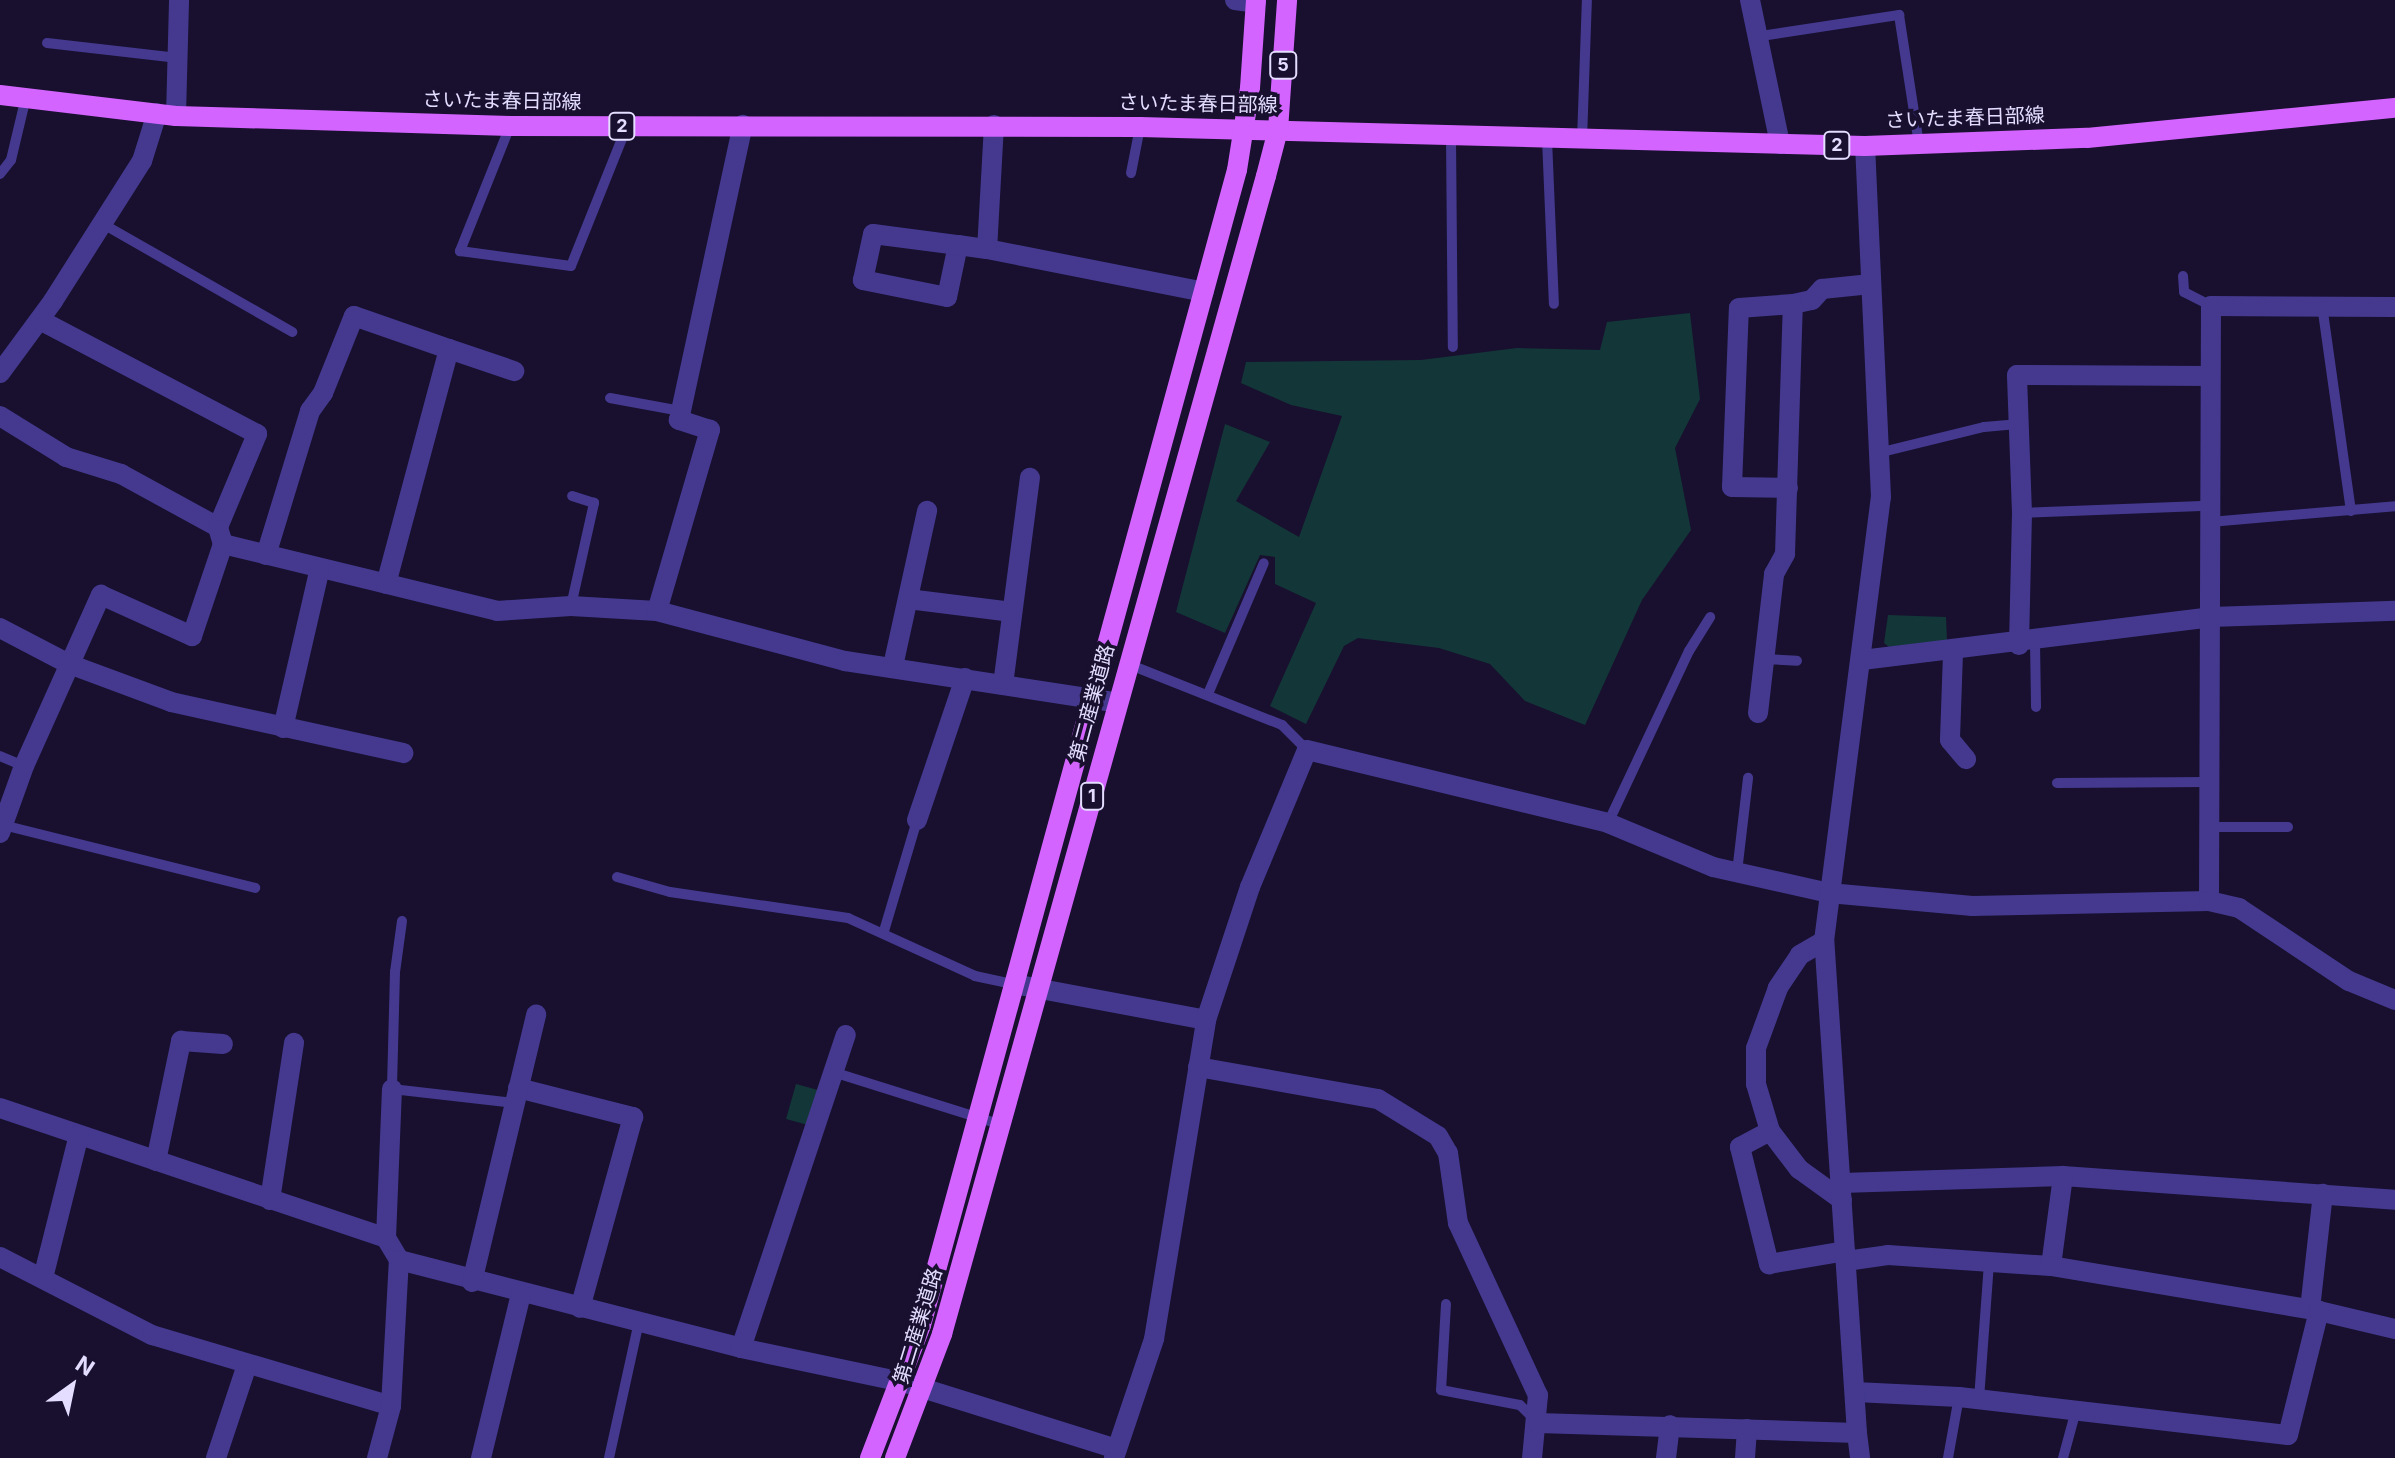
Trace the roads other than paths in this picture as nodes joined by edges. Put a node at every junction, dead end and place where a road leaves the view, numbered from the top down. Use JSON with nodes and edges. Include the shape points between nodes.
{"nodes":[{"id":1,"x":179,"y":0,"type":"edge"},
{"id":2,"x":1287,"y":0,"type":"edge"},
{"id":3,"x":1587,"y":0,"type":"edge"},
{"id":4,"x":1750,"y":0,"type":"edge"},
{"id":5,"x":1249,"y":1,"type":"edge"},
{"id":6,"x":1761,"y":36,"type":"junction"},
{"id":7,"x":47,"y":43,"type":"dead end"},
{"id":8,"x":178,"y":58,"type":"junction"},
{"id":9,"x":0,"y":95,"type":"edge"},
{"id":10,"x":26,"y":97,"type":"junction"},
{"id":11,"x":2395,"y":108,"type":"edge"},
{"id":12,"x":167,"y":115,"type":"junction"},
{"id":13,"x":743,"y":125,"type":"junction"},
{"id":14,"x":994,"y":125,"type":"junction"},
{"id":15,"x":510,"y":126,"type":"junction"},
{"id":16,"x":627,"y":126,"type":"junction"},
{"id":17,"x":1140,"y":127,"type":"junction"},
{"id":18,"x":1246,"y":129,"type":"junction"},
{"id":19,"x":1278,"y":130,"type":"junction"},
{"id":20,"x":1451,"y":137,"type":"junction"},
{"id":21,"x":1547,"y":139,"type":"junction"},
{"id":22,"x":1582,"y":140,"type":"junction"},
{"id":23,"x":1780,"y":144,"type":"junction"},
{"id":24,"x":1919,"y":144,"type":"junction"},
{"id":25,"x":1865,"y":146,"type":"junction"},
{"id":26,"x":1131,"y":173,"type":"dead end"},
{"id":27,"x":0,"y":174,"type":"edge"},
{"id":28,"x":103,"y":224,"type":"junction"},
{"id":29,"x":958,"y":245,"type":"junction"},
{"id":30,"x":987,"y":249,"type":"junction"},
{"id":31,"x":2183,"y":276,"type":"dead end"},
{"id":32,"x":1871,"y":284,"type":"junction"},
{"id":33,"x":1204,"y":292,"type":"junction"},
{"id":34,"x":1554,"y":304,"type":"dead end"},
{"id":35,"x":1793,"y":304,"type":"junction"},
{"id":36,"x":2322,"y":305,"type":"junction"},
{"id":37,"x":2211,"y":306,"type":"junction"},
{"id":38,"x":2395,"y":307,"type":"edge"},
{"id":39,"x":40,"y":320,"type":"junction"},
{"id":40,"x":292,"y":332,"type":"dead end"},
{"id":41,"x":1453,"y":347,"type":"dead end"},
{"id":42,"x":449,"y":349,"type":"junction"},
{"id":43,"x":514,"y":371,"type":"dead end"},
{"id":44,"x":0,"y":373,"type":"edge"},
{"id":45,"x":2210,"y":376,"type":"junction"},
{"id":46,"x":610,"y":398,"type":"dead end"},
{"id":47,"x":681,"y":411,"type":"junction"},
{"id":48,"x":0,"y":416,"type":"edge"},
{"id":49,"x":2020,"y":424,"type":"junction"},
{"id":50,"x":1878,"y":453,"type":"junction"},
{"id":51,"x":1030,"y":478,"type":"dead end"},
{"id":52,"x":1788,"y":488,"type":"junction"},
{"id":53,"x":572,"y":496,"type":"dead end"},
{"id":54,"x":2395,"y":506,"type":"edge"},
{"id":55,"x":927,"y":511,"type":"dead end"},
{"id":56,"x":2351,"y":511,"type":"junction"},
{"id":57,"x":2022,"y":513,"type":"junction"},
{"id":58,"x":2209,"y":514,"type":"junction"},
{"id":59,"x":220,"y":536,"type":"junction"},
{"id":60,"x":266,"y":555,"type":"junction"},
{"id":61,"x":1264,"y":563,"type":"dead end"},
{"id":62,"x":320,"y":568,"type":"junction"},
{"id":63,"x":386,"y":584,"type":"junction"},
{"id":64,"x":908,"y":599,"type":"junction"},
{"id":65,"x":571,"y":606,"type":"junction"},
{"id":66,"x":657,"y":611,"type":"junction"},
{"id":67,"x":2395,"y":611,"type":"edge"},
{"id":68,"x":1012,"y":612,"type":"junction"},
{"id":69,"x":1710,"y":617,"type":"dead end"},
{"id":70,"x":2210,"y":617,"type":"junction"},
{"id":71,"x":0,"y":628,"type":"edge"},
{"id":72,"x":2027,"y":644,"type":"junction"},
{"id":73,"x":1953,"y":653,"type":"junction"},
{"id":74,"x":1764,"y":659,"type":"junction"},
{"id":75,"x":1862,"y":660,"type":"junction"},
{"id":76,"x":1797,"y":661,"type":"dead end"},
{"id":77,"x":69,"y":664,"type":"junction"},
{"id":78,"x":1128,"y":664,"type":"junction"},
{"id":79,"x":893,"y":666,"type":"junction"},
{"id":80,"x":965,"y":678,"type":"junction"},
{"id":81,"x":1003,"y":685,"type":"junction"},
{"id":82,"x":1208,"y":694,"type":"junction"},
{"id":83,"x":1093,"y":697,"type":"junction"},
{"id":84,"x":1118,"y":703,"type":"junction"},
{"id":85,"x":2036,"y":707,"type":"dead end"},
{"id":86,"x":1758,"y":713,"type":"dead end"},
{"id":87,"x":283,"y":728,"type":"junction"},
{"id":88,"x":1307,"y":750,"type":"junction"},
{"id":89,"x":403,"y":753,"type":"dead end"},
{"id":90,"x":0,"y":756,"type":"edge"},
{"id":91,"x":1966,"y":759,"type":"dead end"},
{"id":92,"x":24,"y":766,"type":"junction"},
{"id":93,"x":1748,"y":778,"type":"dead end"},
{"id":94,"x":2208,"y":782,"type":"junction"},
{"id":95,"x":2057,"y":783,"type":"dead end"},
{"id":96,"x":917,"y":820,"type":"joint"},
{"id":97,"x":1608,"y":823,"type":"junction"},
{"id":98,"x":2208,"y":827,"type":"junction"},
{"id":99,"x":2288,"y":827,"type":"dead end"},
{"id":100,"x":1,"y":829,"type":"edge"},
{"id":101,"x":1737,"y":872,"type":"junction"},
{"id":102,"x":617,"y":877,"type":"dead end"},
{"id":103,"x":255,"y":888,"type":"dead end"},
{"id":104,"x":1829,"y":893,"type":"junction"},
{"id":105,"x":2209,"y":901,"type":"junction"},
{"id":106,"x":402,"y":921,"type":"dead end"},
{"id":107,"x":884,"y":931,"type":"junction"},
{"id":108,"x":1824,"y":941,"type":"junction"},
{"id":109,"x":1014,"y":984,"type":"junction"},
{"id":110,"x":1038,"y":990,"type":"junction"},
{"id":111,"x":2395,"y":1000,"type":"edge"},
{"id":112,"x":536,"y":1015,"type":"dead end"},
{"id":113,"x":1206,"y":1020,"type":"junction"},
{"id":114,"x":846,"y":1035,"type":"dead end"},
{"id":115,"x":294,"y":1043,"type":"dead end"},
{"id":116,"x":223,"y":1044,"type":"dead end"},
{"id":117,"x":1198,"y":1067,"type":"junction"},
{"id":118,"x":833,"y":1072,"type":"junction"},
{"id":119,"x":392,"y":1089,"type":"junction"},
{"id":120,"x":516,"y":1095,"type":"junction"},
{"id":121,"x":0,"y":1108,"type":"edge"},
{"id":122,"x":977,"y":1116,"type":"junction"},
{"id":123,"x":1002,"y":1125,"type":"junction"},
{"id":124,"x":1770,"y":1131,"type":"junction"},
{"id":125,"x":79,"y":1135,"type":"junction"},
{"id":126,"x":156,"y":1161,"type":"junction"},
{"id":127,"x":2063,"y":1176,"type":"junction"},
{"id":128,"x":1841,"y":1191,"type":"junction"},
{"id":129,"x":2323,"y":1194,"type":"junction"},
{"id":130,"x":270,"y":1200,"type":"junction"},
{"id":131,"x":2395,"y":1200,"type":"edge"},
{"id":132,"x":386,"y":1238,"type":"junction"},
{"id":133,"x":1846,"y":1256,"type":"junction"},
{"id":134,"x":0,"y":1257,"type":"edge"},
{"id":135,"x":399,"y":1260,"type":"junction"},
{"id":136,"x":1989,"y":1262,"type":"junction"},
{"id":137,"x":2051,"y":1266,"type":"junction"},
{"id":138,"x":43,"y":1278,"type":"junction"},
{"id":139,"x":472,"y":1282,"type":"junction"},
{"id":140,"x":521,"y":1294,"type":"junction"},
{"id":141,"x":1446,"y":1304,"type":"dead end"},
{"id":142,"x":580,"y":1308,"type":"junction"},
{"id":143,"x":2314,"y":1310,"type":"junction"},
{"id":144,"x":639,"y":1322,"type":"junction"},
{"id":145,"x":2395,"y":1329,"type":"edge"},
{"id":146,"x":741,"y":1348,"type":"junction"},
{"id":147,"x":247,"y":1365,"type":"junction"},
{"id":148,"x":903,"y":1382,"type":"junction"},
{"id":149,"x":924,"y":1388,"type":"junction"},
{"id":150,"x":1855,"y":1392,"type":"junction"},
{"id":151,"x":1969,"y":1398,"type":"junction"},
{"id":152,"x":391,"y":1406,"type":"junction"},
{"id":153,"x":2076,"y":1410,"type":"junction"},
{"id":154,"x":1538,"y":1423,"type":"junction"},
{"id":155,"x":1670,"y":1425,"type":"junction"},
{"id":156,"x":1747,"y":1429,"type":"junction"},
{"id":157,"x":1857,"y":1433,"type":"junction"},
{"id":158,"x":1116,"y":1453,"type":"edge"},
{"id":159,"x":216,"y":1458,"type":"edge"},
{"id":160,"x":377,"y":1458,"type":"edge"},
{"id":161,"x":481,"y":1458,"type":"edge"},
{"id":162,"x":609,"y":1458,"type":"edge"},
{"id":163,"x":870,"y":1458,"type":"edge"},
{"id":164,"x":895,"y":1458,"type":"edge"},
{"id":165,"x":1532,"y":1458,"type":"edge"},
{"id":166,"x":1666,"y":1458,"type":"edge"},
{"id":167,"x":1745,"y":1458,"type":"edge"},
{"id":168,"x":1860,"y":1458,"type":"edge"},
{"id":169,"x":1948,"y":1458,"type":"edge"},
{"id":170,"x":2063,"y":1458,"type":"edge"}],
"edges":[{"from":1,"to":8,"type":"street"},
{"from":2,"to":19,"type":"main road","name":"第二産業道路","number":"5"},
{"from":3,"to":22,"type":"lane"},
{"from":4,"to":6,"type":"street"},
{"from":5,"to":18,"type":"main road","name":"第二産業道路","number":"5"},
{"from":6,"to":23,"type":"street"},
{"from":6,"to":24,"type":"lane","via":[[1899,15]]},
{"from":7,"to":8,"type":"lane"},
{"from":8,"to":12,"type":"street"},
{"from":9,"to":10,"type":"main road","name":"さいたま春日部線","number":"2"},
{"from":10,"to":12,"type":"main road","name":"さいたま春日部線","number":"2"},
{"from":10,"to":27,"type":"lane","via":[[11,160]]},
{"from":11,"to":24,"type":"main road","name":"さいたま春日部線","number":"2","via":[[2087,138]]},
{"from":12,"to":15,"type":"main road","name":"さいたま春日部線","number":"2"},
{"from":12,"to":28,"type":"street"},
{"from":13,"to":14,"type":"main road","name":"さいたま春日部線","number":"2"},
{"from":13,"to":16,"type":"main road","name":"さいたま春日部線","number":"2"},
{"from":13,"to":47,"type":"street"},
{"from":14,"to":17,"type":"main road","name":"さいたま春日部線","number":"2"},
{"from":14,"to":30,"type":"street"},
{"from":15,"to":16,"type":"main road","name":"さいたま春日部線","number":"2"},
{"from":15,"to":16,"type":"lane","via":[[460,251],[571,266]]},
{"from":17,"to":18,"type":"main road","name":"さいたま春日部線","number":"2"},
{"from":17,"to":26,"type":"lane"},
{"from":18,"to":19,"type":"main road","name":"さいたま春日部線","number":"2"},
{"from":18,"to":33,"type":"main road","name":"第二産業道路","number":"1"},
{"from":19,"to":20,"type":"main road","name":"さいたま春日部線","number":"2"},
{"from":19,"to":78,"type":"main road","name":"第二産業道路","number":"1"},
{"from":20,"to":21,"type":"main road","name":"さいたま春日部線","number":"2"},
{"from":20,"to":41,"type":"lane"},
{"from":21,"to":22,"type":"main road","name":"さいたま春日部線","number":"2"},
{"from":21,"to":34,"type":"lane"},
{"from":22,"to":23,"type":"main road","name":"さいたま春日部線","number":"2"},
{"from":23,"to":25,"type":"main road","name":"さいたま春日部線","number":"2"},
{"from":24,"to":25,"type":"main road","name":"さいたま春日部線","number":"2"},
{"from":25,"to":32,"type":"street"},
{"from":28,"to":39,"type":"street"},
{"from":28,"to":40,"type":"lane"},
{"from":29,"to":29,"type":"street","via":[[873,234],[863,280],[947,297]]},
{"from":29,"to":30,"type":"street"},
{"from":30,"to":33,"type":"street"},
{"from":31,"to":37,"type":"lane","via":[[2184,292]]},
{"from":32,"to":35,"type":"street","via":[[1822,289],[1812,300]]},
{"from":32,"to":50,"type":"street"},
{"from":33,"to":83,"type":"main road","name":"第二産業道路","number":"1"},
{"from":35,"to":52,"type":"street"},
{"from":35,"to":52,"type":"street","via":[[1739,308],[1732,487]]},
{"from":36,"to":37,"type":"street"},
{"from":36,"to":38,"type":"street"},
{"from":36,"to":56,"type":"lane"},
{"from":37,"to":45,"type":"street"},
{"from":39,"to":44,"type":"street"},
{"from":39,"to":59,"type":"street","via":[[257,434]]},
{"from":42,"to":43,"type":"street"},
{"from":42,"to":60,"type":"street","via":[[354,316],[323,393],[310,411]]},
{"from":42,"to":63,"type":"street"},
{"from":45,"to":49,"type":"street","via":[[2017,375]]},
{"from":45,"to":58,"type":"street"},
{"from":46,"to":47,"type":"lane"},
{"from":47,"to":66,"type":"street","via":[[679,420],[710,430]]},
{"from":48,"to":59,"type":"street","via":[[66,457],[121,474]]},
{"from":49,"to":50,"type":"lane","via":[[1984,427]]},
{"from":49,"to":57,"type":"street"},
{"from":50,"to":75,"type":"street","via":[[1881,497]]},
{"from":51,"to":68,"type":"street"},
{"from":52,"to":74,"type":"street","via":[[1785,554],[1774,574]]},
{"from":53,"to":65,"type":"lane","via":[[594,503]]},
{"from":54,"to":56,"type":"lane"},
{"from":55,"to":64,"type":"street"},
{"from":56,"to":58,"type":"lane"},
{"from":57,"to":58,"type":"lane"},
{"from":57,"to":72,"type":"street"},
{"from":58,"to":70,"type":"street"},
{"from":59,"to":60,"type":"street"},
{"from":59,"to":77,"type":"street","via":[[192,636],[101,595]]},
{"from":60,"to":62,"type":"street"},
{"from":61,"to":82,"type":"lane"},
{"from":62,"to":63,"type":"street"},
{"from":62,"to":87,"type":"street"},
{"from":63,"to":65,"type":"street","via":[[497,611]]},
{"from":64,"to":68,"type":"street"},
{"from":64,"to":79,"type":"street"},
{"from":65,"to":66,"type":"street"},
{"from":66,"to":79,"type":"street","via":[[845,661]]},
{"from":67,"to":70,"type":"street"},
{"from":68,"to":81,"type":"street"},
{"from":69,"to":97,"type":"lane"},
{"from":70,"to":72,"type":"street"},
{"from":70,"to":94,"type":"street"},
{"from":71,"to":77,"type":"street"},
{"from":72,"to":73,"type":"street"},
{"from":72,"to":85,"type":"lane"},
{"from":73,"to":75,"type":"street"},
{"from":73,"to":91,"type":"street","via":[[1950,740]]},
{"from":74,"to":76,"type":"lane"},
{"from":74,"to":86,"type":"street"},
{"from":75,"to":104,"type":"street"},
{"from":77,"to":87,"type":"street","via":[[171,702]]},
{"from":77,"to":92,"type":"street"},
{"from":78,"to":82,"type":"lane"},
{"from":78,"to":84,"type":"main road","name":"第二産業道路","number":"1"},
{"from":79,"to":80,"type":"street"},
{"from":80,"to":81,"type":"street"},
{"from":80,"to":96,"type":"street"},
{"from":81,"to":83,"type":"street"},
{"from":82,"to":88,"type":"lane","via":[[1282,725]]},
{"from":83,"to":84,"type":"street"},
{"from":83,"to":109,"type":"main road","name":"第二産業道路","number":"1"},
{"from":84,"to":110,"type":"main road","name":"第二産業道路","number":"1"},
{"from":87,"to":89,"type":"street"},
{"from":88,"to":97,"type":"street"},
{"from":88,"to":113,"type":"street","via":[[1250,887]]},
{"from":90,"to":92,"type":"lane"},
{"from":92,"to":100,"type":"street"},
{"from":93,"to":101,"type":"lane"},
{"from":94,"to":95,"type":"lane"},
{"from":94,"to":98,"type":"street"},
{"from":96,"to":107,"type":"lane"},
{"from":97,"to":101,"type":"street"},
{"from":98,"to":99,"type":"lane"},
{"from":98,"to":105,"type":"street"},
{"from":100,"to":103,"type":"lane"},
{"from":101,"to":104,"type":"street"},
{"from":102,"to":107,"type":"lane","via":[[670,892],[848,918]]},
{"from":104,"to":105,"type":"street","via":[[1972,906]]},
{"from":104,"to":108,"type":"street"},
{"from":105,"to":111,"type":"street","via":[[2239,908],[2349,981]]},
{"from":106,"to":119,"type":"lane"},
{"from":107,"to":109,"type":"lane","via":[[975,976]]},
{"from":108,"to":124,"type":"street","via":[[1800,955],[1778,988],[1756,1048],[1756,1084]]},
{"from":108,"to":128,"type":"street"},
{"from":109,"to":110,"type":"street"},
{"from":109,"to":122,"type":"main road","name":"第二産業道路","number":"1"},
{"from":110,"to":113,"type":"street"},
{"from":110,"to":123,"type":"main road","name":"第二産業道路","number":"1"},
{"from":112,"to":120,"type":"street"},
{"from":113,"to":117,"type":"street"},
{"from":114,"to":118,"type":"street"},
{"from":115,"to":130,"type":"street"},
{"from":116,"to":126,"type":"street","via":[[181,1041]]},
{"from":117,"to":154,"type":"street","via":[[1378,1099],[1438,1136],[1448,1153],[1458,1223],[1538,1395]]},
{"from":117,"to":158,"type":"street","via":[[1154,1339]]},
{"from":118,"to":122,"type":"lane"},
{"from":118,"to":146,"type":"street"},
{"from":119,"to":120,"type":"lane"},
{"from":119,"to":132,"type":"street"},
{"from":120,"to":139,"type":"street"},
{"from":120,"to":142,"type":"street","via":[[633,1117]]},
{"from":121,"to":125,"type":"street"},
{"from":122,"to":123,"type":"lane"},
{"from":122,"to":148,"type":"main road","name":"第二産業道路","number":"1"},
{"from":123,"to":149,"type":"main road","name":"第二産業道路","number":"1"},
{"from":124,"to":128,"type":"street","via":[[1799,1169]]},
{"from":124,"to":133,"type":"street","via":[[1740,1147],[1769,1264]]},
{"from":125,"to":126,"type":"street"},
{"from":125,"to":138,"type":"street"},
{"from":126,"to":130,"type":"street"},
{"from":127,"to":128,"type":"street"},
{"from":127,"to":129,"type":"street"},
{"from":127,"to":137,"type":"street"},
{"from":128,"to":133,"type":"street"},
{"from":129,"to":131,"type":"street"},
{"from":129,"to":143,"type":"street"},
{"from":130,"to":132,"type":"street"},
{"from":132,"to":135,"type":"street"},
{"from":133,"to":136,"type":"street"},
{"from":133,"to":150,"type":"street"},
{"from":134,"to":138,"type":"street"},
{"from":135,"to":139,"type":"street"},
{"from":135,"to":152,"type":"street"},
{"from":136,"to":137,"type":"street"},
{"from":136,"to":151,"type":"lane"},
{"from":137,"to":143,"type":"street"},
{"from":138,"to":147,"type":"street","via":[[152,1335]]},
{"from":139,"to":140,"type":"street"},
{"from":140,"to":142,"type":"street"},
{"from":140,"to":161,"type":"street"},
{"from":141,"to":154,"type":"lane","via":[[1441,1390],[1520,1405]]},
{"from":142,"to":144,"type":"street"},
{"from":143,"to":145,"type":"street"},
{"from":143,"to":153,"type":"street","via":[[2288,1435]]},
{"from":144,"to":146,"type":"street"},
{"from":144,"to":162,"type":"lane"},
{"from":146,"to":148,"type":"street"},
{"from":147,"to":152,"type":"street"},
{"from":147,"to":159,"type":"street"},
{"from":148,"to":149,"type":"street"},
{"from":148,"to":163,"type":"main road","name":"第二産業道路","number":"1"},
{"from":149,"to":158,"type":"street"},
{"from":149,"to":164,"type":"main road","name":"第二産業道路","number":"1"},
{"from":150,"to":151,"type":"street"},
{"from":150,"to":157,"type":"street"},
{"from":151,"to":153,"type":"street"},
{"from":151,"to":169,"type":"lane"},
{"from":152,"to":160,"type":"street"},
{"from":153,"to":170,"type":"lane"},
{"from":154,"to":155,"type":"street"},
{"from":154,"to":165,"type":"street"},
{"from":155,"to":156,"type":"street"},
{"from":155,"to":166,"type":"street"},
{"from":156,"to":157,"type":"street"},
{"from":156,"to":167,"type":"street"},
{"from":157,"to":168,"type":"street"}]}
